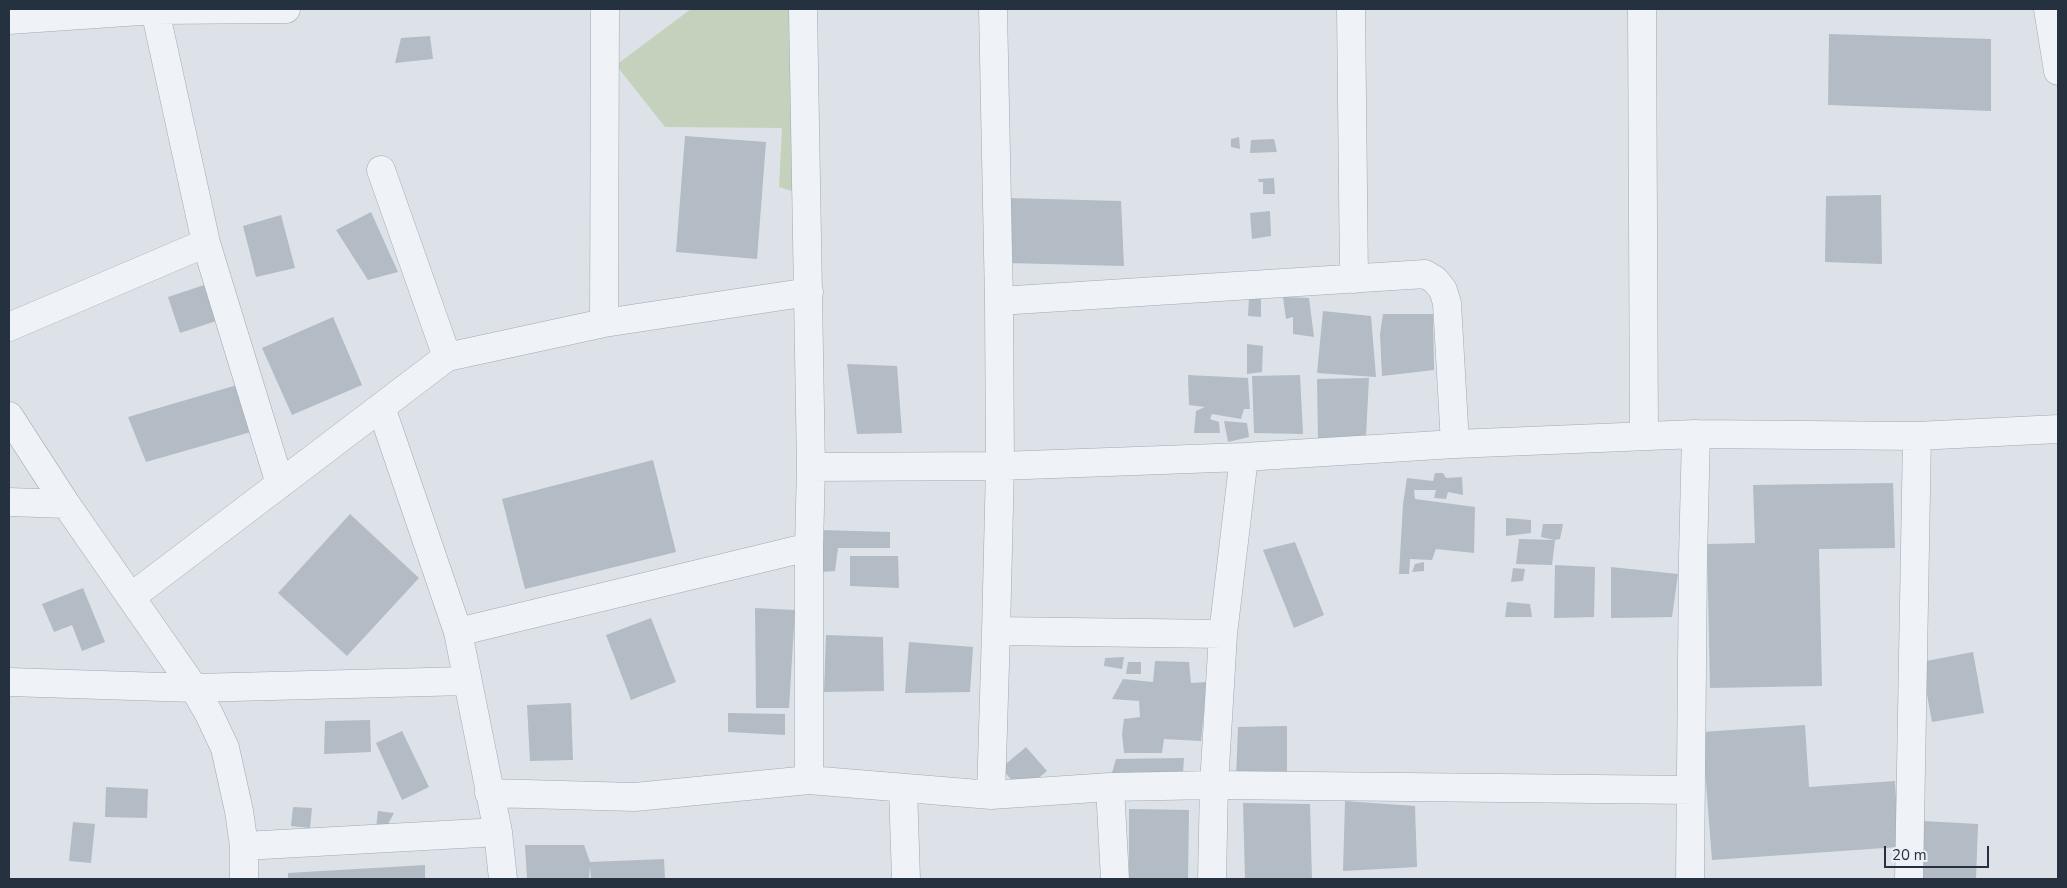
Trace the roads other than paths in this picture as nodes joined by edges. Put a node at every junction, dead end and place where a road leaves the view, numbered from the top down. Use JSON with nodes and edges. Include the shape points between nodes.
{"nodes":[{"id":1,"x":282,"y":9,"type":"edge"},
{"id":2,"x":286,"y":9,"type":"edge"},
{"id":3,"x":605,"y":9,"type":"edge"},
{"id":4,"x":804,"y":9,"type":"edge"},
{"id":5,"x":993,"y":9,"type":"edge"},
{"id":6,"x":1351,"y":9,"type":"edge"},
{"id":7,"x":1642,"y":9,"type":"edge"},
{"id":8,"x":2048,"y":9,"type":"edge"},
{"id":9,"x":154,"y":10,"type":"edge"},
{"id":10,"x":71,"y":12,"type":"edge"},
{"id":11,"x":9,"y":20,"type":"edge"},
{"id":12,"x":2058,"y":71,"type":"edge"},
{"id":13,"x":381,"y":170,"type":"dead end"},
{"id":14,"x":206,"y":243,"type":"junction"},
{"id":15,"x":1354,"y":280,"type":"junction"},
{"id":16,"x":809,"y":292,"type":"junction"},
{"id":17,"x":999,"y":301,"type":"junction"},
{"id":18,"x":604,"y":323,"type":"junction"},
{"id":19,"x":9,"y":327,"type":"edge"},
{"id":20,"x":447,"y":357,"type":"junction"},
{"id":21,"x":381,"y":407,"type":"junction"},
{"id":22,"x":9,"y":416,"type":"edge"},
{"id":23,"x":2058,"y":429,"type":"edge"},
{"id":24,"x":1696,"y":434,"type":"junction"},
{"id":25,"x":1644,"y":436,"type":"junction"},
{"id":26,"x":1917,"y":436,"type":"junction"},
{"id":27,"x":1455,"y":444,"type":"junction"},
{"id":28,"x":1244,"y":457,"type":"junction"},
{"id":29,"x":1000,"y":466,"type":"junction"},
{"id":30,"x":811,"y":467,"type":"junction"},
{"id":31,"x":280,"y":484,"type":"junction"},
{"id":32,"x":9,"y":502,"type":"edge"},
{"id":33,"x":66,"y":504,"type":"junction"},
{"id":34,"x":809,"y":547,"type":"junction"},
{"id":35,"x":131,"y":597,"type":"junction"},
{"id":36,"x":458,"y":632,"type":"junction"},
{"id":37,"x":996,"y":632,"type":"junction"},
{"id":38,"x":1222,"y":634,"type":"junction"},
{"id":39,"x":467,"y":681,"type":"junction"},
{"id":40,"x":9,"y":682,"type":"edge"},
{"id":41,"x":194,"y":688,"type":"junction"},
{"id":42,"x":809,"y":780,"type":"junction"},
{"id":43,"x":1214,"y":785,"type":"junction"},
{"id":44,"x":1110,"y":787,"type":"junction"},
{"id":45,"x":903,"y":788,"type":"junction"},
{"id":46,"x":1691,"y":790,"type":"junction"},
{"id":47,"x":489,"y":793,"type":"junction"},
{"id":48,"x":991,"y":795,"type":"junction"},
{"id":49,"x":498,"y":832,"type":"junction"},
{"id":50,"x":244,"y":846,"type":"junction"},
{"id":51,"x":244,"y":879,"type":"edge"},
{"id":52,"x":503,"y":879,"type":"edge"},
{"id":53,"x":906,"y":879,"type":"edge"},
{"id":54,"x":1114,"y":879,"type":"edge"},
{"id":55,"x":1212,"y":879,"type":"edge"},
{"id":56,"x":1690,"y":879,"type":"edge"},
{"id":57,"x":1909,"y":879,"type":"edge"}],
"edges":[{"from":1,"to":2,"type":"street"},
{"from":1,"to":9,"type":"street"},
{"from":3,"to":18,"type":"street"},
{"from":4,"to":16,"type":"street"},
{"from":5,"to":17,"type":"street"},
{"from":6,"to":15,"type":"street"},
{"from":7,"to":25,"type":"street"},
{"from":8,"to":12,"type":"street"},
{"from":9,"to":10,"type":"street"},
{"from":9,"to":14,"type":"street"},
{"from":10,"to":11,"type":"street"},
{"from":13,"to":20,"type":"street"},
{"from":14,"to":19,"type":"street"},
{"from":14,"to":31,"type":"street"},
{"from":15,"to":17,"type":"street"},
{"from":15,"to":27,"type":"street","via":[[1425,274],[1443,290],[1447,303]]},
{"from":16,"to":18,"type":"street"},
{"from":16,"to":30,"type":"street"},
{"from":17,"to":29,"type":"street"},
{"from":18,"to":20,"type":"street"},
{"from":20,"to":21,"type":"street"},
{"from":21,"to":31,"type":"street"},
{"from":21,"to":36,"type":"street"},
{"from":22,"to":33,"type":"street"},
{"from":23,"to":26,"type":"street"},
{"from":24,"to":25,"type":"street"},
{"from":24,"to":26,"type":"street"},
{"from":24,"to":46,"type":"street"},
{"from":25,"to":27,"type":"street"},
{"from":26,"to":57,"type":"street"},
{"from":27,"to":28,"type":"street"},
{"from":28,"to":29,"type":"street"},
{"from":28,"to":38,"type":"street"},
{"from":29,"to":30,"type":"street"},
{"from":29,"to":37,"type":"street"},
{"from":30,"to":34,"type":"street"},
{"from":31,"to":35,"type":"street"},
{"from":32,"to":33,"type":"street"},
{"from":33,"to":35,"type":"street"},
{"from":34,"to":36,"type":"street"},
{"from":34,"to":42,"type":"street"},
{"from":35,"to":41,"type":"street"},
{"from":36,"to":39,"type":"street"},
{"from":37,"to":38,"type":"street"},
{"from":37,"to":48,"type":"street"},
{"from":38,"to":43,"type":"street"},
{"from":39,"to":41,"type":"street"},
{"from":39,"to":47,"type":"street"},
{"from":40,"to":41,"type":"street"},
{"from":41,"to":50,"type":"street","via":[[225,748]]},
{"from":42,"to":45,"type":"street"},
{"from":42,"to":47,"type":"street","via":[[635,797]]},
{"from":43,"to":44,"type":"street"},
{"from":43,"to":46,"type":"street"},
{"from":43,"to":55,"type":"street"},
{"from":44,"to":48,"type":"street"},
{"from":44,"to":54,"type":"street"},
{"from":45,"to":48,"type":"street"},
{"from":45,"to":53,"type":"street"},
{"from":46,"to":56,"type":"street"},
{"from":47,"to":49,"type":"street"},
{"from":49,"to":50,"type":"street"},
{"from":49,"to":52,"type":"street"},
{"from":50,"to":51,"type":"street"}]}
